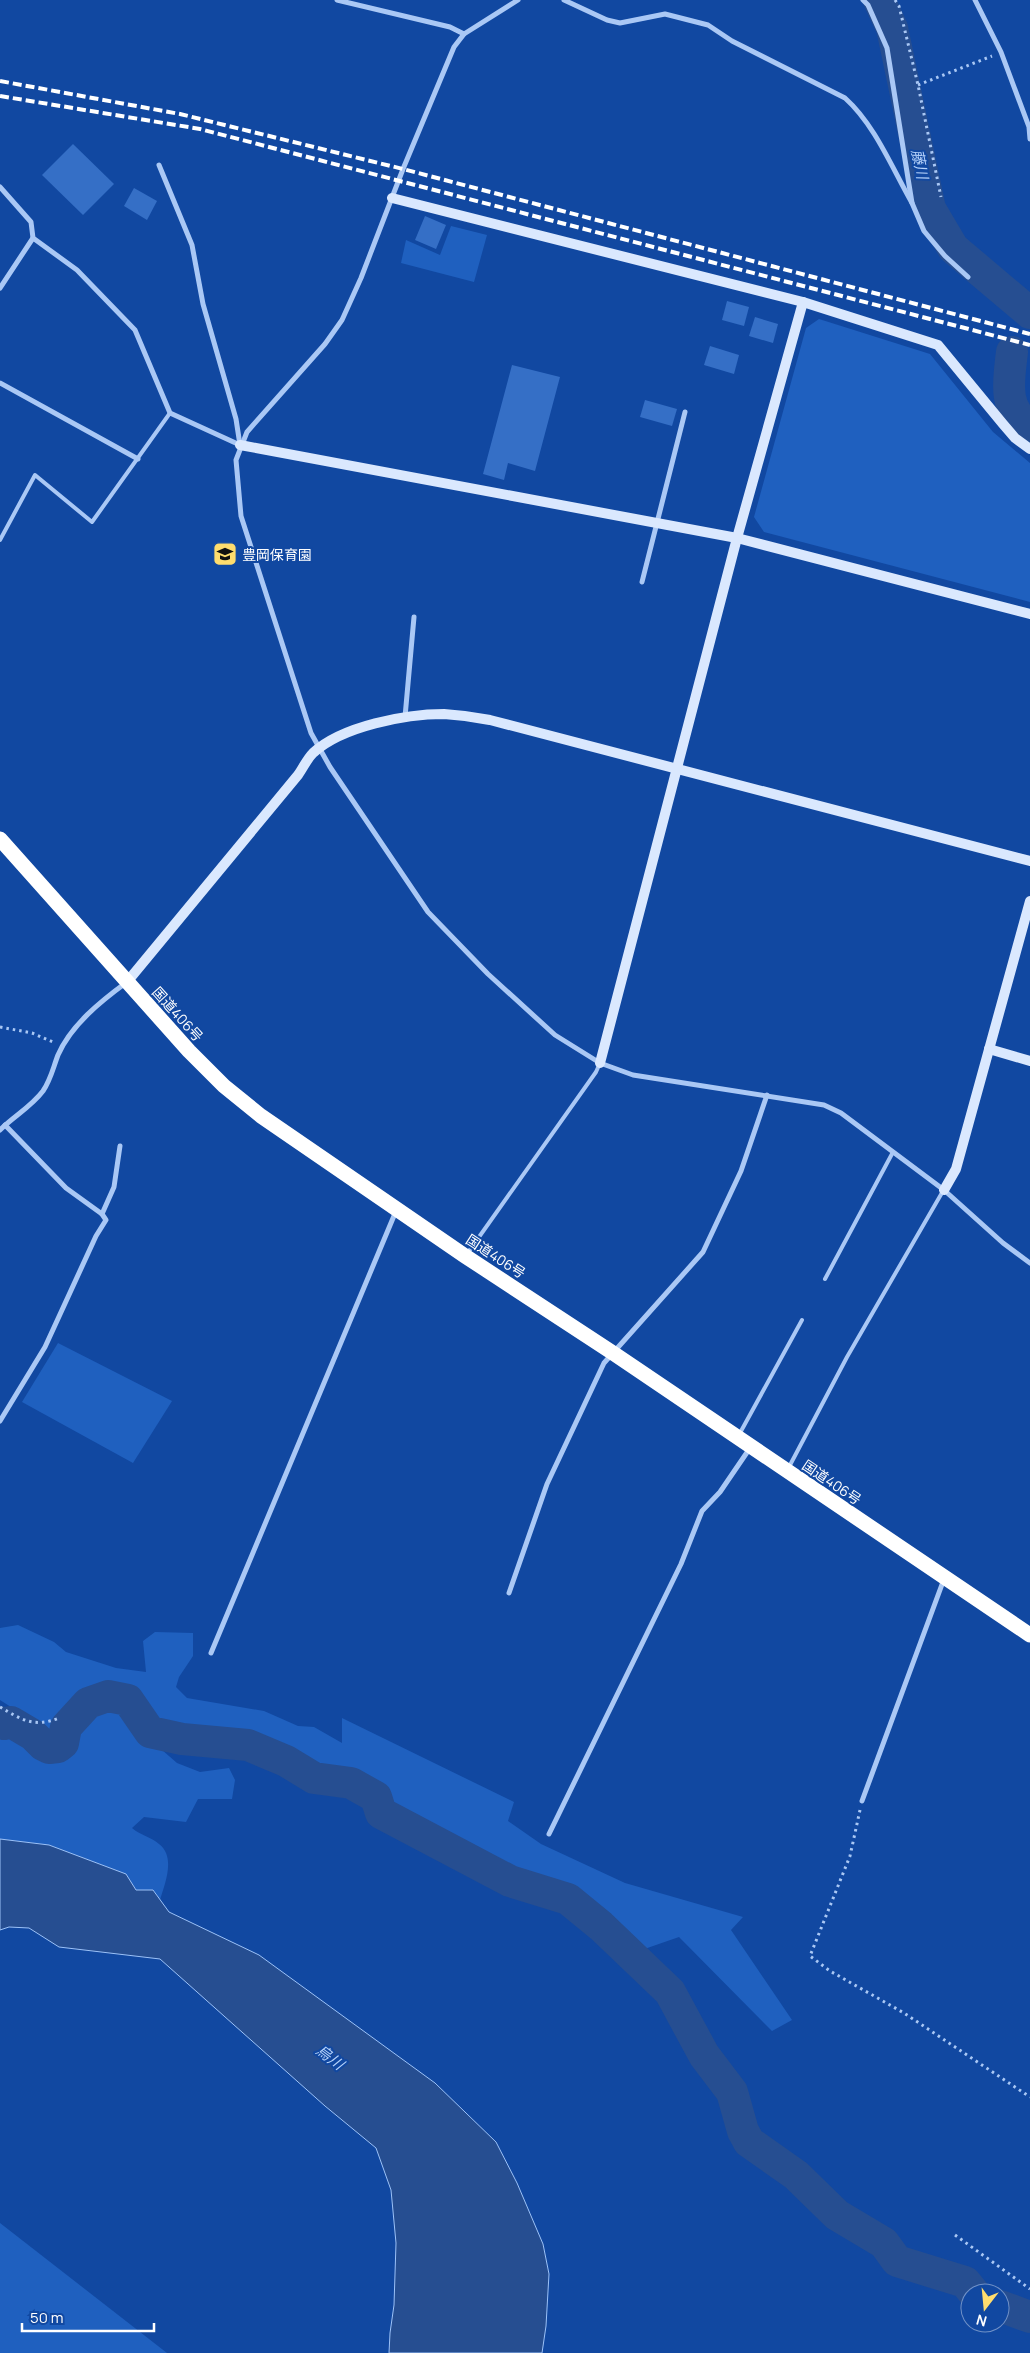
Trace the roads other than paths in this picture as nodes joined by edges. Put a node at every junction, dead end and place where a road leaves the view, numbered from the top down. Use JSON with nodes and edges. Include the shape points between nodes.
{"nodes":[{"id":1,"x":337,"y":0,"type":"edge"},
{"id":2,"x":518,"y":0,"type":"edge"},
{"id":3,"x":564,"y":0,"type":"edge"},
{"id":4,"x":863,"y":0,"type":"edge"},
{"id":5,"x":975,"y":0,"type":"edge"},
{"id":6,"x":464,"y":34,"type":"junction"},
{"id":7,"x":1030,"y":139,"type":"edge"},
{"id":8,"x":159,"y":165,"type":"dead end"},
{"id":9,"x":0,"y":187,"type":"edge"},
{"id":10,"x":392,"y":198,"type":"junction"},
{"id":11,"x":912,"y":203,"type":"junction"},
{"id":12,"x":32,"y":238,"type":"junction"},
{"id":13,"x":968,"y":277,"type":"dead end"},
{"id":14,"x":0,"y":288,"type":"edge"},
{"id":15,"x":802,"y":302,"type":"junction"},
{"id":16,"x":0,"y":383,"type":"edge"},
{"id":17,"x":685,"y":412,"type":"dead end"},
{"id":18,"x":170,"y":413,"type":"junction"},
{"id":19,"x":240,"y":445,"type":"junction"},
{"id":20,"x":1030,"y":449,"type":"edge"},
{"id":21,"x":138,"y":459,"type":"junction"},
{"id":22,"x":656,"y":523,"type":"junction"},
{"id":23,"x":737,"y":538,"type":"junction"},
{"id":24,"x":0,"y":540,"type":"edge"},
{"id":25,"x":642,"y":582,"type":"dead end"},
{"id":26,"x":1030,"y":614,"type":"edge"},
{"id":27,"x":414,"y":617,"type":"dead end"},
{"id":28,"x":405,"y":718,"type":"junction"},
{"id":29,"x":318,"y":749,"type":"junction"},
{"id":30,"x":678,"y":769,"type":"junction"},
{"id":31,"x":0,"y":839,"type":"edge"},
{"id":32,"x":1030,"y":861,"type":"edge"},
{"id":33,"x":1030,"y":901,"type":"edge"},
{"id":34,"x":127,"y":982,"type":"junction"},
{"id":35,"x":989,"y":1049,"type":"junction"},
{"id":36,"x":1030,"y":1060,"type":"edge"},
{"id":37,"x":600,"y":1063,"type":"junction"},
{"id":38,"x":767,"y":1095,"type":"junction"},
{"id":39,"x":5,"y":1125,"type":"junction"},
{"id":40,"x":0,"y":1130,"type":"edge"},
{"id":41,"x":120,"y":1146,"type":"dead end"},
{"id":42,"x":893,"y":1152,"type":"junction"},
{"id":43,"x":944,"y":1190,"type":"junction"},
{"id":44,"x":396,"y":1209,"type":"junction"},
{"id":45,"x":102,"y":1214,"type":"junction"},
{"id":46,"x":465,"y":1256,"type":"junction"},
{"id":47,"x":1030,"y":1263,"type":"edge"},
{"id":48,"x":825,"y":1279,"type":"dead end"},
{"id":49,"x":802,"y":1320,"type":"dead end"},
{"id":50,"x":613,"y":1353,"type":"junction"},
{"id":51,"x":0,"y":1422,"type":"edge"},
{"id":52,"x":738,"y":1438,"type":"junction"},
{"id":53,"x":751,"y":1447,"type":"junction"},
{"id":54,"x":787,"y":1471,"type":"junction"},
{"id":55,"x":945,"y":1577,"type":"junction"},
{"id":56,"x":509,"y":1594,"type":"dead end"},
{"id":57,"x":1030,"y":1634,"type":"edge"},
{"id":58,"x":211,"y":1653,"type":"dead end"},
{"id":59,"x":862,"y":1802,"type":"road end"},
{"id":60,"x":548,"y":1834,"type":"dead end"}],
"edges":[{"from":1,"to":6,"type":"street","via":[[450,27]]},
{"from":2,"to":6,"type":"street"},
{"from":3,"to":11,"type":"street","via":[[620,23],[665,14],[708,25],[732,41],[845,98],[868,126]]},
{"from":4,"to":11,"type":"street","via":[[887,48]]},
{"from":5,"to":7,"type":"street","via":[[1002,52],[1029,127]]},
{"from":6,"to":10,"type":"street","via":[[444,67]]},
{"from":8,"to":19,"type":"street","via":[[192,245],[203,304],[236,419]]},
{"from":9,"to":12,"type":"street","via":[[31,222]]},
{"from":10,"to":15,"type":"street"},
{"from":10,"to":19,"type":"street","via":[[362,278],[342,320],[325,344],[255,421]]},
{"from":11,"to":13,"type":"street","via":[[924,231]]},
{"from":12,"to":14,"type":"street"},
{"from":12,"to":18,"type":"street","via":[[77,270],[135,330]]},
{"from":15,"to":20,"type":"street","via":[[938,345],[1003,424]]},
{"from":15,"to":23,"type":"street"},
{"from":16,"to":21,"type":"street"},
{"from":17,"to":22,"type":"street"},
{"from":18,"to":19,"type":"street"},
{"from":18,"to":21,"type":"lane"},
{"from":19,"to":22,"type":"street"},
{"from":19,"to":29,"type":"street","via":[[235,472],[241,516]]},
{"from":21,"to":24,"type":"lane","via":[[92,522],[35,475]]},
{"from":22,"to":23,"type":"street"},
{"from":22,"to":25,"type":"street"},
{"from":23,"to":26,"type":"street"},
{"from":23,"to":30,"type":"street"},
{"from":27,"to":28,"type":"street"},
{"from":28,"to":29,"type":"street","via":[[359,729]]},
{"from":28,"to":30,"type":"street","via":[[443,714],[481,719]]},
{"from":29,"to":34,"type":"street"},
{"from":29,"to":37,"type":"street","via":[[428,912],[488,974],[555,1035]]},
{"from":30,"to":32,"type":"street"},
{"from":30,"to":37,"type":"street"},
{"from":31,"to":34,"type":"highway","name":"国道406号"},
{"from":33,"to":35,"type":"street"},
{"from":34,"to":39,"type":"street","via":[[97,1004],[63,1047],[42,1092]]},
{"from":34,"to":44,"type":"highway","name":"国道406号","via":[[224,1086],[261,1116]]},
{"from":35,"to":36,"type":"street"},
{"from":35,"to":43,"type":"street","via":[[956,1169]]},
{"from":37,"to":38,"type":"street","via":[[655,1080]]},
{"from":37,"to":46,"type":"lane"},
{"from":38,"to":42,"type":"street","via":[[824,1104]]},
{"from":38,"to":50,"type":"street","via":[[741,1170],[703,1252]]},
{"from":39,"to":40,"type":"street"},
{"from":39,"to":45,"type":"street","via":[[66,1188]]},
{"from":41,"to":45,"type":"street","via":[[114,1187]]},
{"from":42,"to":43,"type":"street"},
{"from":42,"to":48,"type":"lane"},
{"from":43,"to":47,"type":"street"},
{"from":43,"to":54,"type":"lane","via":[[847,1357]]},
{"from":44,"to":46,"type":"highway","name":"国道406号"},
{"from":44,"to":58,"type":"street"},
{"from":45,"to":51,"type":"street","via":[[106,1220],[45,1347]]},
{"from":46,"to":50,"type":"highway","name":"国道406号"},
{"from":49,"to":52,"type":"lane"},
{"from":50,"to":52,"type":"highway","name":"国道406号"},
{"from":50,"to":56,"type":"street","via":[[604,1363],[547,1484]]},
{"from":52,"to":53,"type":"highway","name":"国道406号"},
{"from":53,"to":54,"type":"highway","name":"国道406号"},
{"from":53,"to":60,"type":"street","via":[[720,1492],[702,1511],[681,1564]]},
{"from":54,"to":55,"type":"highway","name":"国道406号"},
{"from":55,"to":57,"type":"highway","name":"国道406号"},
{"from":55,"to":59,"type":"street"}]}
